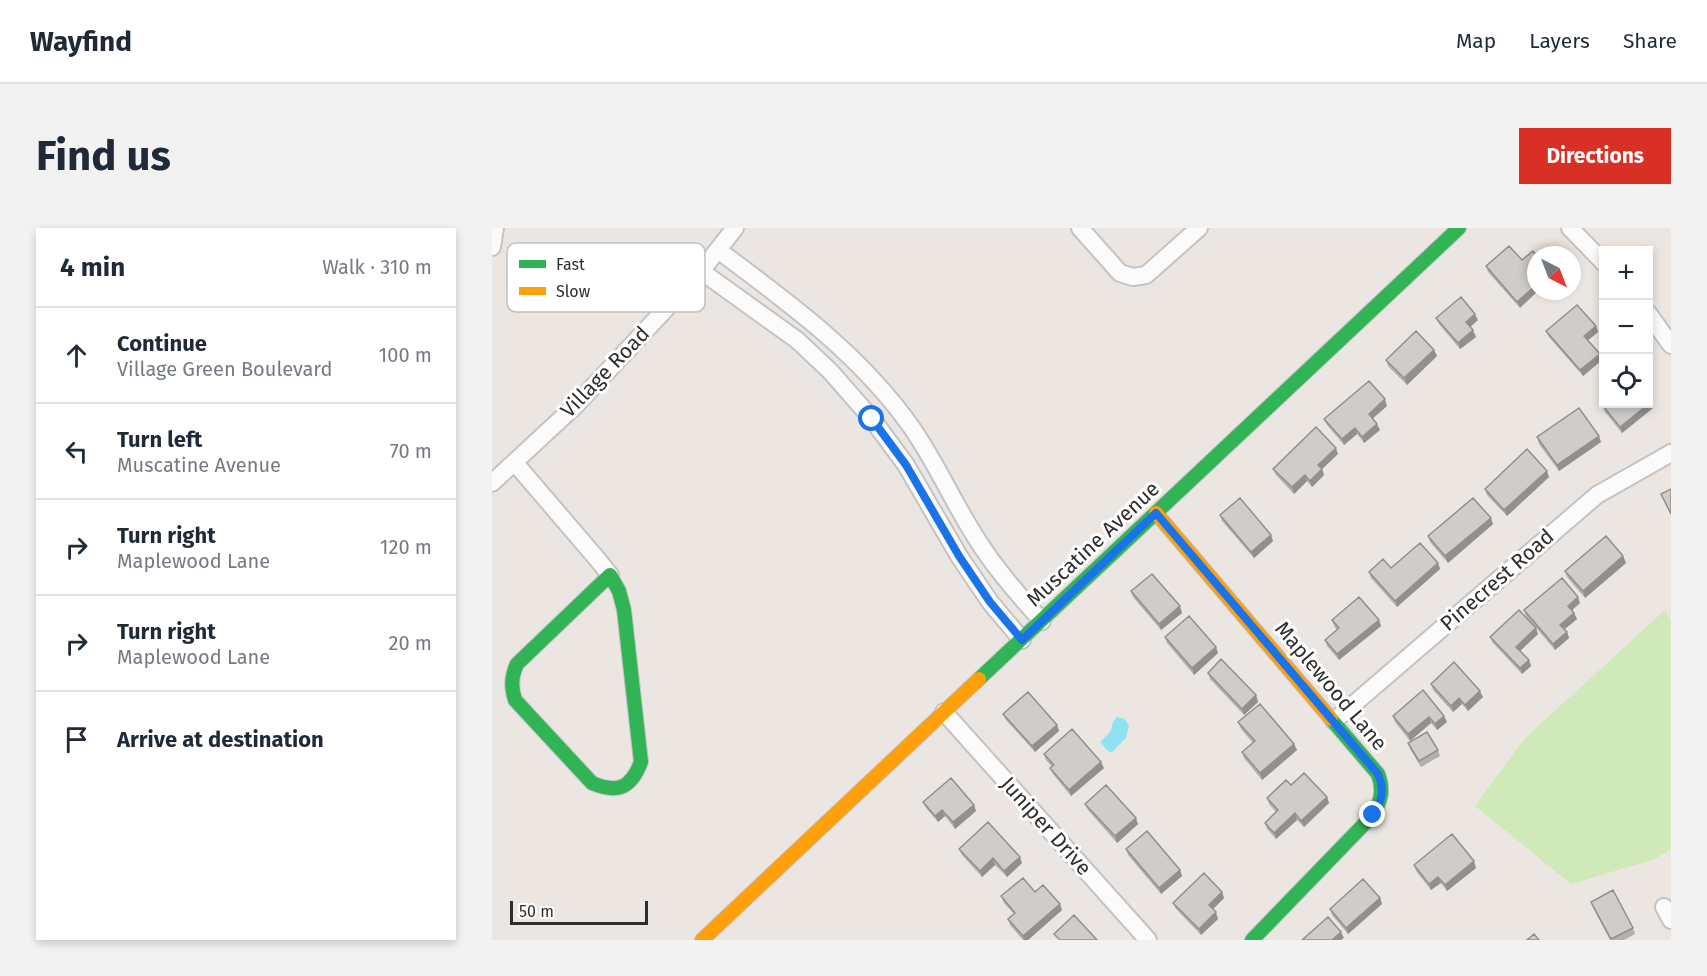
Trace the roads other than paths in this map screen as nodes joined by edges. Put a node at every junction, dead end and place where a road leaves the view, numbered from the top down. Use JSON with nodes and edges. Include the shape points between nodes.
{"nodes":[{"id":1,"x":495,"y":228,"type":"edge"},
{"id":2,"x":735,"y":228,"type":"edge"},
{"id":3,"x":1080,"y":228,"type":"edge"},
{"id":4,"x":1199,"y":228,"type":"edge"},
{"id":5,"x":1459,"y":228,"type":"edge"},
{"id":6,"x":1570,"y":228,"type":"edge"},
{"id":7,"x":492,"y":247,"type":"edge"},
{"id":8,"x":718,"y":250,"type":"junction"},
{"id":9,"x":1599,"y":258,"type":"edge"},
{"id":10,"x":705,"y":266,"type":"edge"},
{"id":11,"x":705,"y":274,"type":"edge"},
{"id":12,"x":663,"y":312,"type":"edge"},
{"id":13,"x":1653,"y":320,"type":"edge"},
{"id":14,"x":1671,"y":345,"type":"edge"},
{"id":15,"x":1671,"y":453,"type":"edge"},
{"id":16,"x":514,"y":463,"type":"junction"},
{"id":17,"x":492,"y":483,"type":"edge"},
{"id":18,"x":1156,"y":513,"type":"junction"},
{"id":19,"x":610,"y":575,"type":"junction"},
{"id":20,"x":1042,"y":621,"type":"junction"},
{"id":21,"x":1022,"y":640,"type":"junction"},
{"id":22,"x":944,"y":712,"type":"junction"},
{"id":23,"x":1334,"y":721,"type":"junction"},
{"id":24,"x":702,"y":940,"type":"edge"},
{"id":25,"x":1148,"y":940,"type":"edge"},
{"id":26,"x":1252,"y":940,"type":"edge"}],
"edges":[{"from":1,"to":7,"type":"street"},
{"from":2,"to":8,"type":"street","name":"Village Road"},
{"from":3,"to":4,"type":"street","via":[[1120,273],[1133,277],[1146,275]]},
{"from":5,"to":18,"type":"street","name":"Muscatine Avenue"},
{"from":6,"to":9,"type":"street"},
{"from":8,"to":10,"type":"street","name":"Village Road"},
{"from":8,"to":20,"type":"street","via":[[805,315],[877,385],[936,464],[984,549]]},
{"from":11,"to":21,"type":"street","via":[[797,340],[858,403],[906,465],[965,566]]},
{"from":12,"to":16,"type":"street","name":"Village Road","via":[[576,405]]},
{"from":13,"to":14,"type":"street"},
{"from":15,"to":23,"type":"street","name":"Pinecrest Road","via":[[1597,495]]},
{"from":16,"to":17,"type":"street","name":"Village Road"},
{"from":16,"to":19,"type":"street"},
{"from":18,"to":20,"type":"street","name":"Muscatine Avenue"},
{"from":18,"to":23,"type":"street","name":"Maplewood Lane"},
{"from":19,"to":19,"type":"street","via":[[517,664],[511,688],[515,700],[592,783],[614,789],[631,782],[641,762],[624,610]]},
{"from":20,"to":21,"type":"street","name":"Muscatine Avenue"},
{"from":21,"to":22,"type":"street","name":"Muscatine Avenue"},
{"from":22,"to":24,"type":"street","name":"Muscatine Avenue"},
{"from":22,"to":25,"type":"street","name":"Juniper Drive"},
{"from":23,"to":26,"type":"street","name":"Maplewood Lane","via":[[1378,774],[1382,783],[1379,805]]}]}
